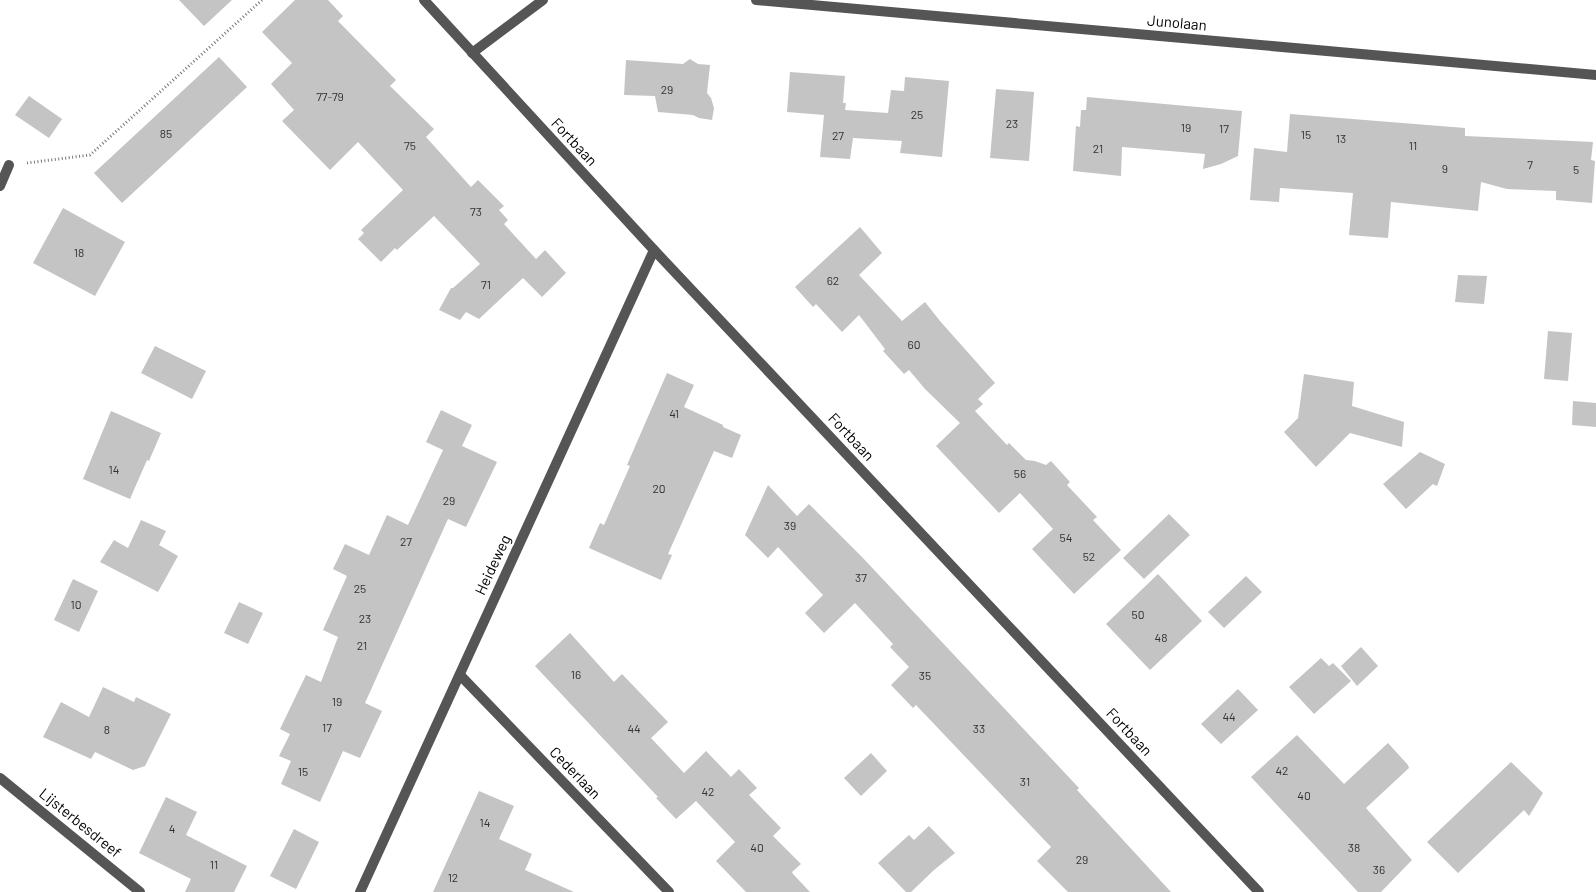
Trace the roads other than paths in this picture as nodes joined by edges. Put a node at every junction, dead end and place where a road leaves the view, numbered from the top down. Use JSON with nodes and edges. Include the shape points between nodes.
{"nodes":[{"id":1,"x":424,"y":0,"type":"edge"},
{"id":2,"x":544,"y":0,"type":"edge"},
{"id":3,"x":756,"y":0,"type":"edge"},
{"id":4,"x":472,"y":53,"type":"junction"},
{"id":5,"x":1596,"y":75,"type":"edge"},
{"id":6,"x":9,"y":165,"type":"road end"},
{"id":7,"x":0,"y":186,"type":"edge"},
{"id":8,"x":654,"y":250,"type":"junction"},
{"id":9,"x":460,"y":675,"type":"junction"},
{"id":10,"x":0,"y":778,"type":"edge"},
{"id":11,"x":140,"y":892,"type":"edge"},
{"id":12,"x":360,"y":892,"type":"edge"},
{"id":13,"x":669,"y":892,"type":"edge"},
{"id":14,"x":1259,"y":892,"type":"edge"}],
"edges":[{"from":1,"to":4,"type":"street","name":"Fortbaan"},
{"from":2,"to":4,"type":"street"},
{"from":3,"to":5,"type":"street","name":"Junolaan"},
{"from":4,"to":8,"type":"street","name":"Fortbaan"},
{"from":6,"to":7,"type":"street"},
{"from":8,"to":9,"type":"street","name":"Heideweg"},
{"from":8,"to":14,"type":"street","name":"Fortbaan"},
{"from":9,"to":12,"type":"street","name":"Heideweg"},
{"from":9,"to":13,"type":"street","name":"Cederlaan"},
{"from":10,"to":11,"type":"street","name":"Lijsterbesdreef"}]}
